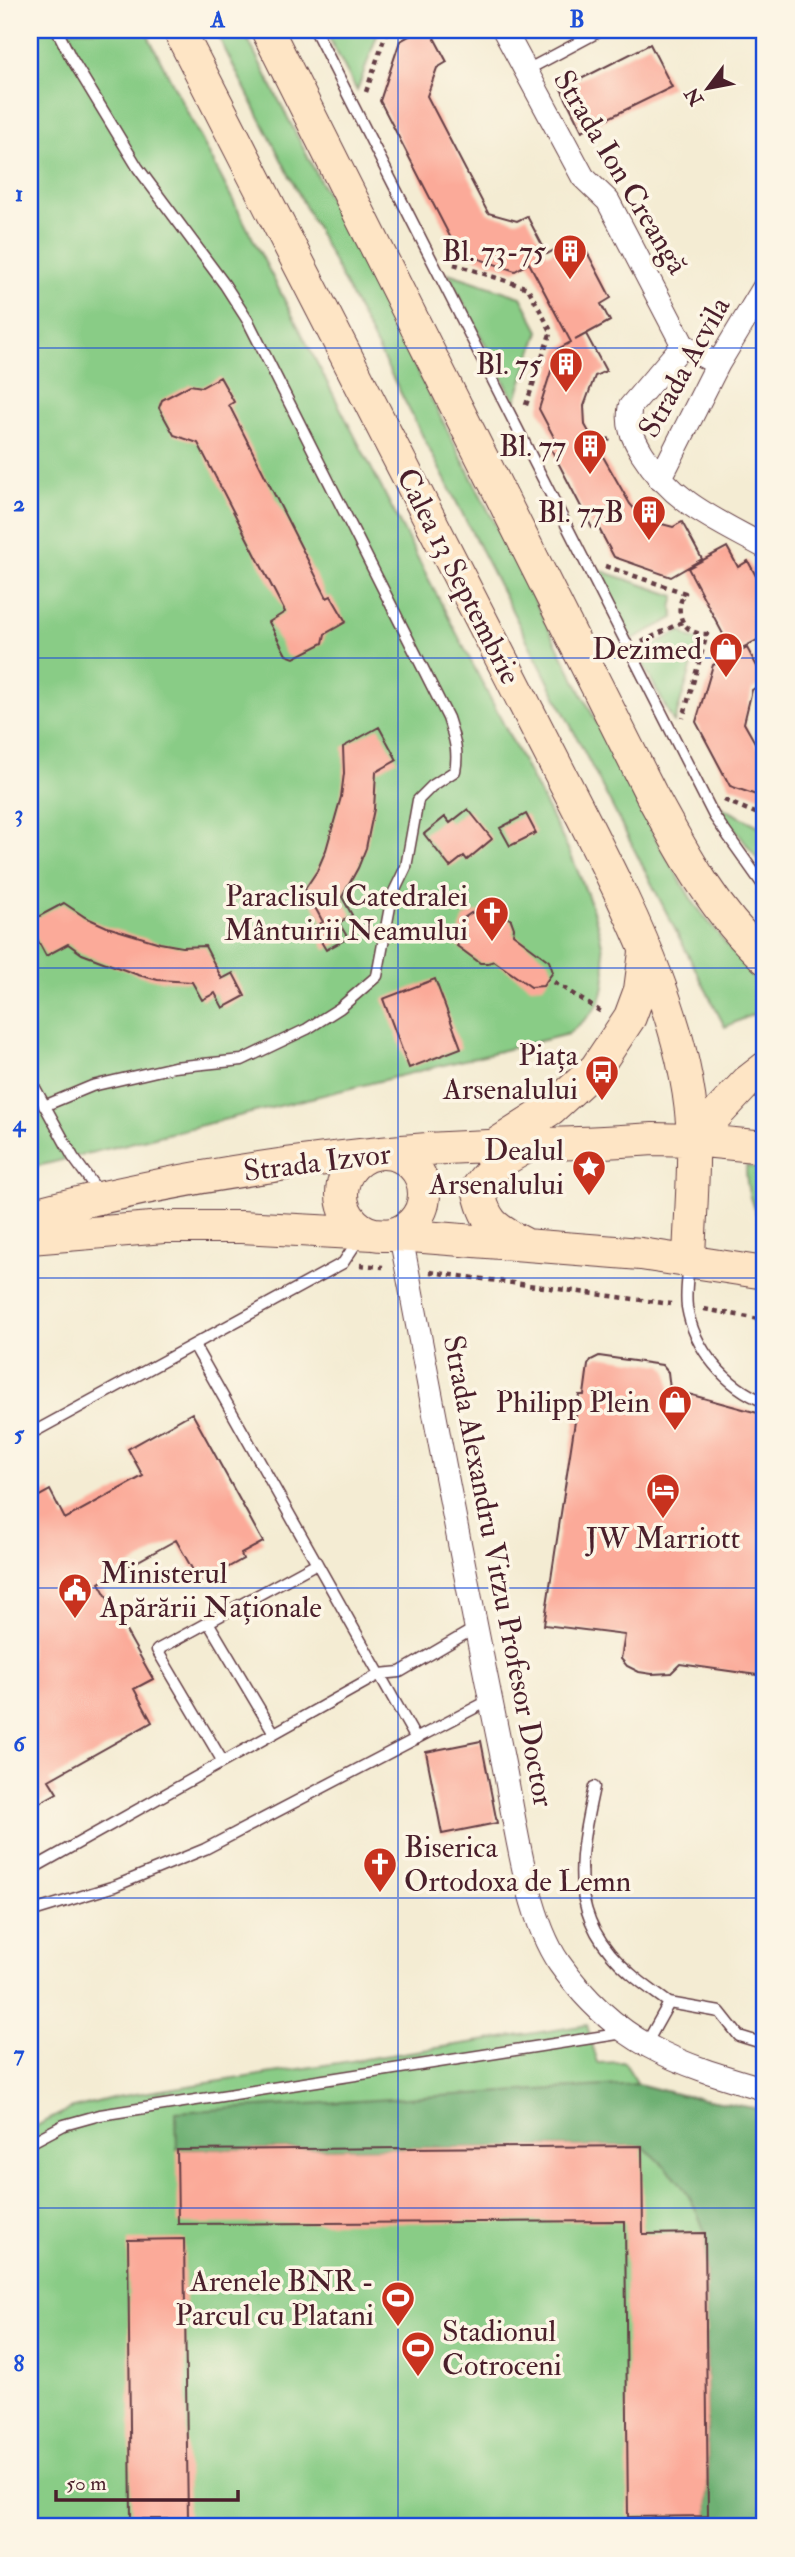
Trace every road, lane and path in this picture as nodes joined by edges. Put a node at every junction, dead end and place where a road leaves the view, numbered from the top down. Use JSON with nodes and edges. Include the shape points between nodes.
{"nodes":[{"id":1,"x":57,"y":30,"type":"edge"},
{"id":2,"x":179,"y":30,"type":"edge"},
{"id":3,"x":267,"y":30,"type":"edge"},
{"id":4,"x":315,"y":30,"type":"edge"},
{"id":5,"x":387,"y":30,"type":"edge"},
{"id":6,"x":506,"y":30,"type":"edge"},
{"id":7,"x":602,"y":30,"type":"edge"},
{"id":8,"x":525,"y":71,"type":"junction"},
{"id":9,"x":358,"y":113,"type":"junction"},
{"id":10,"x":431,"y":256,"type":"junction"},
{"id":11,"x":765,"y":286,"type":"edge"},
{"id":12,"x":683,"y":345,"type":"junction"},
{"id":13,"x":718,"y":364,"type":"junction"},
{"id":14,"x":519,"y":429,"type":"junction"},
{"id":15,"x":660,"y":479,"type":"junction"},
{"id":16,"x":765,"y":547,"type":"edge"},
{"id":17,"x":584,"y":559,"type":"junction"},
{"id":18,"x":682,"y":622,"type":"junction"},
{"id":19,"x":629,"y":649,"type":"junction"},
{"id":20,"x":676,"y":741,"type":"junction"},
{"id":21,"x":700,"y":788,"type":"junction"},
{"id":22,"x":765,"y":817,"type":"edge"},
{"id":23,"x":765,"y":888,"type":"edge"},
{"id":24,"x":645,"y":951,"type":"junction"},
{"id":25,"x":765,"y":958,"type":"edge"},
{"id":26,"x":554,"y":982,"type":"dead end"},
{"id":27,"x":604,"y":1013,"type":"dead end"},
{"id":28,"x":765,"y":1068,"type":"edge"},
{"id":29,"x":30,"y":1079,"type":"edge"},
{"id":30,"x":44,"y":1106,"type":"junction"},
{"id":31,"x":693,"y":1140,"type":"junction"},
{"id":32,"x":534,"y":1144,"type":"junction"},
{"id":33,"x":494,"y":1145,"type":"junction"},
{"id":34,"x":765,"y":1147,"type":"edge"},
{"id":35,"x":382,"y":1153,"type":"junction"},
{"id":36,"x":101,"y":1196,"type":"junction"},
{"id":37,"x":30,"y":1215,"type":"edge"},
{"id":38,"x":385,"y":1234,"type":"junction"},
{"id":39,"x":30,"y":1238,"type":"edge"},
{"id":40,"x":526,"y":1245,"type":"junction"},
{"id":41,"x":689,"y":1260,"type":"junction"},
{"id":42,"x":765,"y":1273,"type":"edge"},
{"id":43,"x":194,"y":1345,"type":"junction"},
{"id":44,"x":765,"y":1402,"type":"edge"},
{"id":45,"x":30,"y":1434,"type":"edge"},
{"id":46,"x":317,"y":1563,"type":"junction"},
{"id":47,"x":208,"y":1622,"type":"junction"},
{"id":48,"x":477,"y":1628,"type":"junction"},
{"id":49,"x":380,"y":1674,"type":"junction"},
{"id":50,"x":490,"y":1700,"type":"junction"},
{"id":51,"x":274,"y":1734,"type":"junction"},
{"id":52,"x":416,"y":1739,"type":"junction"},
{"id":53,"x":223,"y":1762,"type":"junction"},
{"id":54,"x":594,"y":1787,"type":"dead end"},
{"id":55,"x":30,"y":1870,"type":"edge"},
{"id":56,"x":30,"y":1912,"type":"edge"},
{"id":57,"x":669,"y":2003,"type":"junction"},
{"id":58,"x":625,"y":2033,"type":"junction"},
{"id":59,"x":765,"y":2044,"type":"edge"},
{"id":60,"x":645,"y":2046,"type":"junction"},
{"id":61,"x":765,"y":2089,"type":"edge"},
{"id":62,"x":30,"y":2143,"type":"edge"}],
"edges":[{"from":1,"to":30,"type":"lane","via":[[138,168],[248,321],[448,718],[458,758],[455,771],[418,800],[406,867],[392,896],[377,976],[340,1008],[242,1060],[174,1067],[92,1086]]},
{"from":2,"to":24,"type":"main road","name":"Calea 13 Septembrie","via":[[617,885]]},
{"from":3,"to":25,"type":"main road","via":[[651,794],[707,890]]},
{"from":4,"to":9,"type":"lane"},
{"from":5,"to":9,"type":"path"},
{"from":6,"to":8,"type":"street","name":"Strada Ion Creangă"},
{"from":7,"to":8,"type":"lane"},
{"from":8,"to":12,"type":"street","name":"Strada Ion Creangă","via":[[583,177],[608,201]]},
{"from":9,"to":10,"type":"lane"},
{"from":10,"to":14,"type":"lane"},
{"from":10,"to":14,"type":"path","via":[[528,288],[551,331]]},
{"from":11,"to":13,"type":"street","name":"Strada Acvila"},
{"from":12,"to":13,"type":"street"},
{"from":12,"to":15,"type":"street","via":[[630,407],[630,432]]},
{"from":13,"to":15,"type":"street","name":"Strada Acvila"},
{"from":14,"to":17,"type":"lane"},
{"from":15,"to":16,"type":"street","via":[[682,501]]},
{"from":17,"to":18,"type":"path","via":[[685,593],[679,605]]},
{"from":17,"to":19,"type":"lane"},
{"from":18,"to":19,"type":"path"},
{"from":18,"to":20,"type":"path","via":[[694,633],[707,634]]},
{"from":19,"to":20,"type":"lane"},
{"from":20,"to":21,"type":"lane"},
{"from":21,"to":22,"type":"path"},
{"from":21,"to":23,"type":"lane","via":[[714,816]]},
{"from":24,"to":31,"type":"main road","name":"Calea 13 Septembrie","via":[[674,1031]]},
{"from":24,"to":33,"type":"main road","via":[[640,990],[630,1017],[596,1068],[551,1109]]},
{"from":26,"to":27,"type":"path"},
{"from":28,"to":31,"type":"main road"},
{"from":29,"to":30,"type":"lane"},
{"from":30,"to":36,"type":"lane"},
{"from":31,"to":32,"type":"main road","name":"Strada Izvor"},
{"from":31,"to":34,"type":"main road"},
{"from":31,"to":41,"type":"main road","name":"Calea 13 Septembrie"},
{"from":32,"to":33,"type":"main road","name":"Strada Izvor"},
{"from":32,"to":40,"type":"main road","via":[[488,1171],[478,1187],[490,1223]]},
{"from":33,"to":35,"type":"main road","name":"Strada Izvor"},
{"from":35,"to":36,"type":"main road","name":"Strada Izvor","via":[[234,1172]]},
{"from":35,"to":38,"type":"main road","via":[[408,1162],[423,1185],[424,1198],[412,1223]]},
{"from":35,"to":38,"type":"main road","via":[[357,1162],[348,1172],[342,1197],[352,1222],[362,1230]]},
{"from":36,"to":37,"type":"main road","name":"Strada Izvor"},
{"from":38,"to":39,"type":"main road","name":"Strada Izvor","via":[[164,1227]]},
{"from":38,"to":40,"type":"main road","name":"Strada Izvor"},
{"from":38,"to":43,"type":"lane","via":[[343,1263]]},
{"from":38,"to":48,"type":"street","name":"Strada Alexandru Vitzu Profesor Doctor"},
{"from":40,"to":41,"type":"main road","name":"Strada Izvor"},
{"from":41,"to":42,"type":"main road"},
{"from":41,"to":44,"type":"lane","via":[[687,1306],[706,1355],[738,1388]]},
{"from":43,"to":45,"type":"lane"},
{"from":43,"to":46,"type":"lane"},
{"from":46,"to":47,"type":"lane"},
{"from":46,"to":49,"type":"lane"},
{"from":47,"to":51,"type":"lane"},
{"from":47,"to":53,"type":"lane","via":[[157,1650]]},
{"from":48,"to":49,"type":"lane","via":[[400,1672]]},
{"from":48,"to":50,"type":"street","name":"Strada Alexandru Vitzu Profesor Doctor"},
{"from":49,"to":51,"type":"lane"},
{"from":49,"to":52,"type":"lane"},
{"from":50,"to":52,"type":"lane"},
{"from":50,"to":58,"type":"street","name":"Strada Alexandru Vitzu Profesor Doctor","via":[[542,1930],[574,1983]]},
{"from":51,"to":53,"type":"lane"},
{"from":52,"to":56,"type":"lane","via":[[182,1860]]},
{"from":53,"to":55,"type":"lane"},
{"from":54,"to":57,"type":"lane","via":[[580,1870],[584,1906],[600,1939],[628,1972]]},
{"from":57,"to":59,"type":"lane","via":[[720,2012],[739,2036]]},
{"from":57,"to":60,"type":"lane"},
{"from":58,"to":60,"type":"street","name":"Strada Alexandru Vitzu Profesor Doctor"},
{"from":58,"to":62,"type":"lane","via":[[100,2115],[64,2125]]},
{"from":60,"to":61,"type":"street","name":"Strada Alexandru Vitzu Profesor Doctor"}]}
